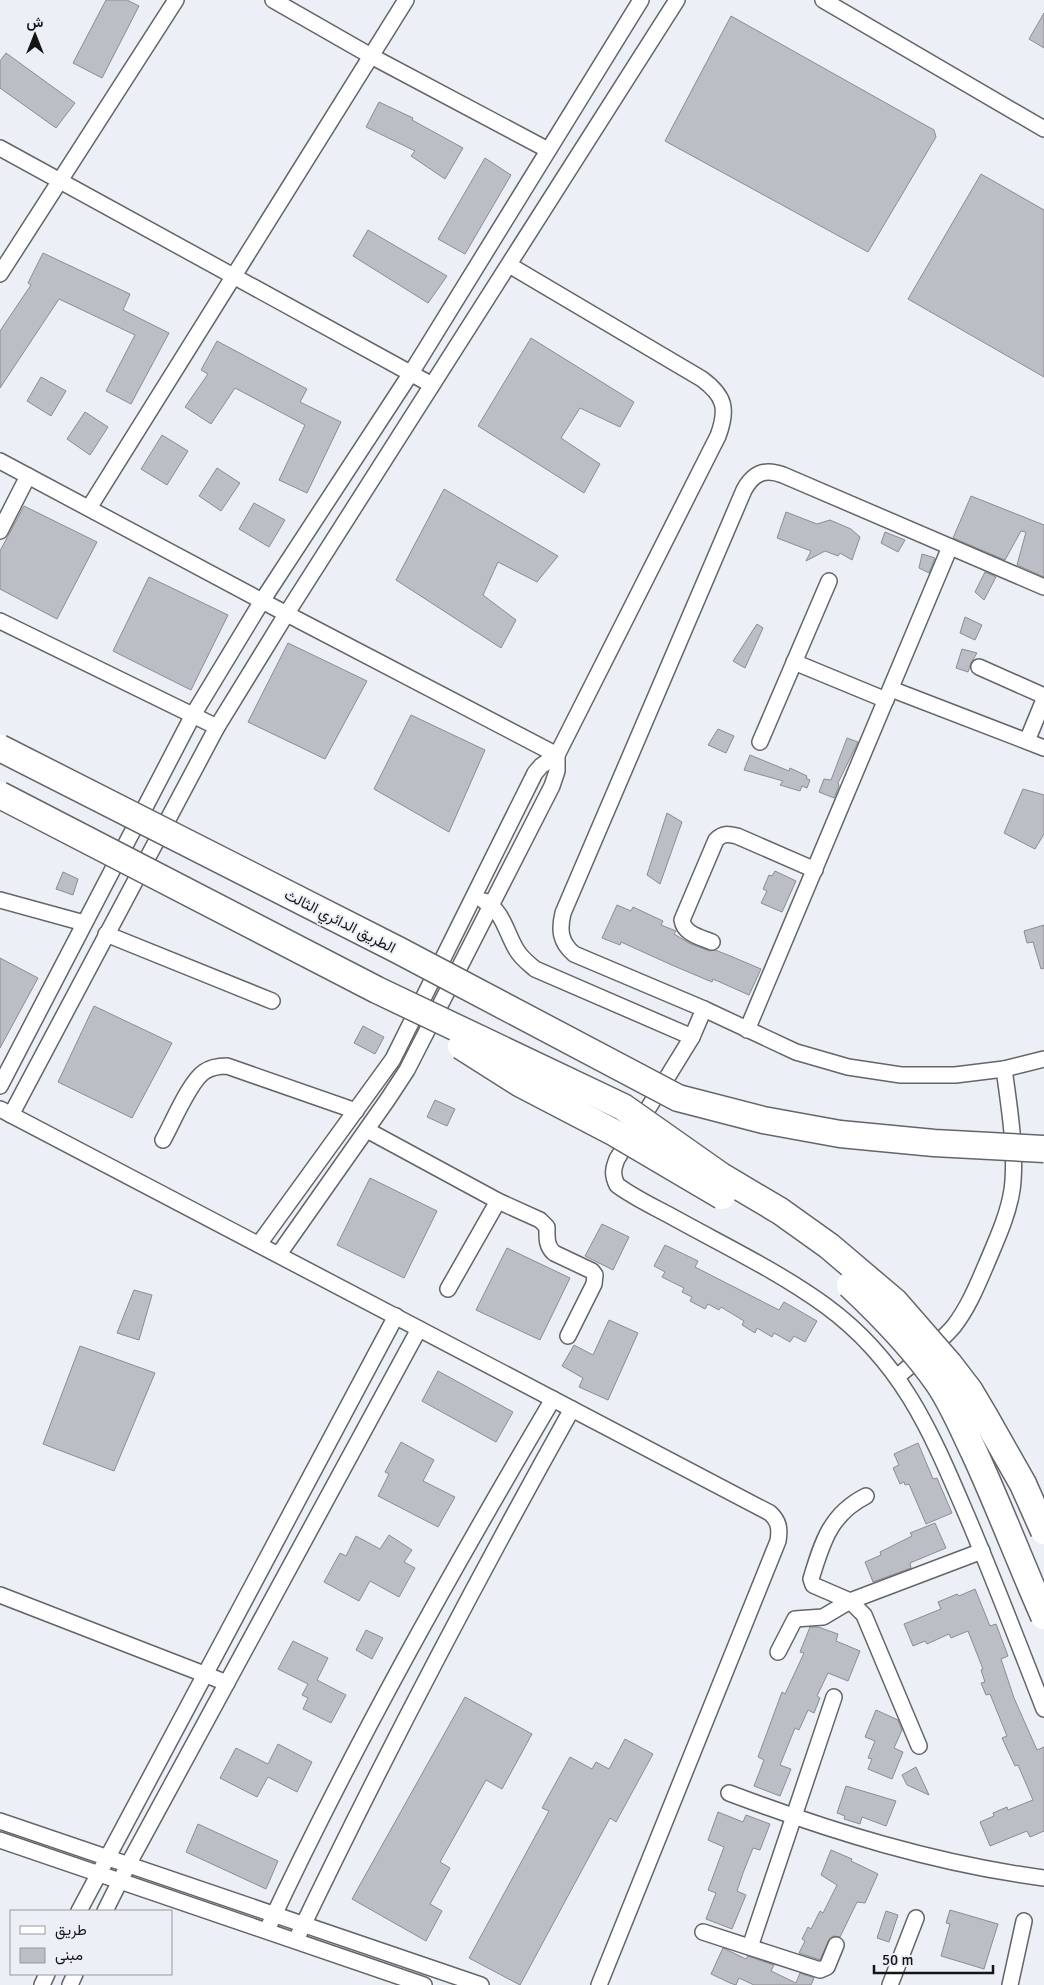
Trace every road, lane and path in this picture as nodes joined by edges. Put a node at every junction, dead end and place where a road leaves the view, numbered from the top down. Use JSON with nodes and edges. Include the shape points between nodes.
{"nodes":[{"id":1,"x":176,"y":0,"type":"edge"},
{"id":2,"x":273,"y":0,"type":"edge"},
{"id":3,"x":406,"y":0,"type":"edge"},
{"id":4,"x":641,"y":0,"type":"edge"},
{"id":5,"x":676,"y":0,"type":"edge"},
{"id":6,"x":823,"y":0,"type":"edge"},
{"id":7,"x":371,"y":56,"type":"junction"},
{"id":8,"x":1044,"y":129,"type":"edge"},
{"id":9,"x":0,"y":148,"type":"edge"},
{"id":10,"x":548,"y":150,"type":"junction"},
{"id":11,"x":60,"y":180,"type":"junction"},
{"id":12,"x":509,"y":265,"type":"junction"},
{"id":13,"x":0,"y":274,"type":"edge"},
{"id":14,"x":233,"y":275,"type":"junction"},
{"id":15,"x":411,"y":373,"type":"junction"},
{"id":16,"x":432,"y":385,"type":"junction"},
{"id":17,"x":0,"y":461,"type":"edge"},
{"id":18,"x":28,"y":476,"type":"junction"},
{"id":19,"x":89,"y":508,"type":"junction"},
{"id":20,"x":0,"y":532,"type":"edge"},
{"id":21,"x":950,"y":547,"type":"junction"},
{"id":22,"x":829,"y":581,"type":"dead end"},
{"id":23,"x":1044,"y":587,"type":"edge"},
{"id":24,"x":262,"y":601,"type":"junction"},
{"id":25,"x":287,"y":613,"type":"junction"},
{"id":26,"x":0,"y":621,"type":"edge"},
{"id":27,"x":794,"y":662,"type":"junction"},
{"id":28,"x":979,"y":667,"type":"dead end"},
{"id":29,"x":889,"y":695,"type":"junction"},
{"id":30,"x":193,"y":715,"type":"junction"},
{"id":31,"x":217,"y":727,"type":"junction"},
{"id":32,"x":1027,"y":741,"type":"junction"},
{"id":33,"x":760,"y":742,"type":"dead end"},
{"id":34,"x":0,"y":748,"type":"edge"},
{"id":35,"x":1044,"y":748,"type":"edge"},
{"id":36,"x":557,"y":755,"type":"junction"},
{"id":37,"x":0,"y":794,"type":"edge"},
{"id":38,"x":815,"y":870,"type":"junction"},
{"id":39,"x":474,"y":896,"type":"junction"},
{"id":40,"x":0,"y":900,"type":"edge"},
{"id":41,"x":491,"y":905,"type":"junction"},
{"id":42,"x":84,"y":923,"type":"junction"},
{"id":43,"x":106,"y":934,"type":"junction"},
{"id":44,"x":712,"y":942,"type":"dead end"},
{"id":45,"x":377,"y":990,"type":"junction"},
{"id":46,"x":272,"y":1001,"type":"dead end"},
{"id":47,"x":704,"y":1009,"type":"junction"},
{"id":48,"x":747,"y":1030,"type":"junction"},
{"id":49,"x":692,"y":1037,"type":"junction"},
{"id":50,"x":1044,"y":1059,"type":"edge"},
{"id":51,"x":1004,"y":1068,"type":"junction"},
{"id":52,"x":0,"y":1086,"type":"edge"},
{"id":53,"x":356,"y":1111,"type":"junction"},
{"id":54,"x":6,"y":1112,"type":"edge"},
{"id":55,"x":367,"y":1130,"type":"junction"},
{"id":56,"x":162,"y":1140,"type":"dead end"},
{"id":57,"x":1044,"y":1149,"type":"edge"},
{"id":58,"x":498,"y":1201,"type":"junction"},
{"id":59,"x":259,"y":1244,"type":"junction"},
{"id":60,"x":279,"y":1254,"type":"junction"},
{"id":61,"x":448,"y":1289,"type":"dead end"},
{"id":62,"x":396,"y":1316,"type":"junction"},
{"id":63,"x":419,"y":1329,"type":"junction"},
{"id":64,"x":568,"y":1336,"type":"dead end"},
{"id":65,"x":897,"y":1377,"type":"junction"},
{"id":66,"x":553,"y":1399,"type":"junction"},
{"id":67,"x":572,"y":1409,"type":"junction"},
{"id":68,"x":866,"y":1496,"type":"dead end"},
{"id":69,"x":1044,"y":1531,"type":"edge"},
{"id":70,"x":982,"y":1551,"type":"junction"},
{"id":71,"x":0,"y":1595,"type":"edge"},
{"id":72,"x":850,"y":1601,"type":"junction"},
{"id":73,"x":1044,"y":1616,"type":"edge"},
{"id":74,"x":778,"y":1652,"type":"dead end"},
{"id":75,"x":204,"y":1674,"type":"junction"},
{"id":76,"x":227,"y":1683,"type":"junction"},
{"id":77,"x":834,"y":1698,"type":"dead end"},
{"id":78,"x":1044,"y":1709,"type":"edge"},
{"id":79,"x":919,"y":1746,"type":"dead end"},
{"id":80,"x":729,"y":1793,"type":"dead end"},
{"id":81,"x":793,"y":1817,"type":"junction"},
{"id":82,"x":0,"y":1822,"type":"edge"},
{"id":83,"x":0,"y":1840,"type":"edge"},
{"id":84,"x":106,"y":1858,"type":"junction"},
{"id":85,"x":128,"y":1865,"type":"junction"},
{"id":86,"x":98,"y":1874,"type":"junction"},
{"id":87,"x":1044,"y":1878,"type":"edge"},
{"id":88,"x":120,"y":1881,"type":"junction"},
{"id":89,"x":80,"y":1910,"type":"edge"},
{"id":90,"x":106,"y":1910,"type":"edge"},
{"id":91,"x":274,"y":1916,"type":"junction"},
{"id":92,"x":916,"y":1918,"type":"dead end"},
{"id":93,"x":1024,"y":1921,"type":"dead end"},
{"id":94,"x":303,"y":1926,"type":"junction"},
{"id":95,"x":267,"y":1930,"type":"junction"},
{"id":96,"x":703,"y":1932,"type":"dead end"},
{"id":97,"x":296,"y":1940,"type":"junction"},
{"id":98,"x":836,"y":1945,"type":"dead end"},
{"id":99,"x":750,"y":1947,"type":"junction"},
{"id":100,"x":424,"y":1985,"type":"edge"},
{"id":101,"x":481,"y":1985,"type":"edge"},
{"id":102,"x":598,"y":1985,"type":"edge"},
{"id":103,"x":890,"y":1985,"type":"edge"},
{"id":104,"x":1010,"y":1985,"type":"edge"}],
"edges":[{"from":1,"to":11,"type":"street"},
{"from":2,"to":7,"type":"street"},
{"from":3,"to":7,"type":"street"},
{"from":4,"to":10,"type":"street"},
{"from":5,"to":12,"type":"street"},
{"from":6,"to":8,"type":"street"},
{"from":7,"to":10,"type":"street"},
{"from":7,"to":14,"type":"street"},
{"from":9,"to":11,"type":"street"},
{"from":10,"to":15,"type":"street"},
{"from":11,"to":13,"type":"street"},
{"from":11,"to":14,"type":"street"},
{"from":12,"to":16,"type":"street"},
{"from":12,"to":36,"type":"street","via":[[702,379],[715,389],[723,404],[724,420],[718,436]]},
{"from":14,"to":15,"type":"street"},
{"from":14,"to":19,"type":"street"},
{"from":15,"to":16,"type":"street"},
{"from":15,"to":24,"type":"street"},
{"from":16,"to":25,"type":"street"},
{"from":17,"to":18,"type":"street"},
{"from":18,"to":19,"type":"street"},
{"from":18,"to":20,"type":"street"},
{"from":19,"to":24,"type":"street"},
{"from":21,"to":23,"type":"street"},
{"from":21,"to":29,"type":"street"},
{"from":21,"to":47,"type":"street","via":[[774,471],[764,471],[748,482],[563,913],[560,930],[567,948],[574,954]]},
{"from":22,"to":27,"type":"street"},
{"from":24,"to":25,"type":"street"},
{"from":24,"to":30,"type":"street"},
{"from":25,"to":31,"type":"street"},
{"from":25,"to":36,"type":"street"},
{"from":26,"to":30,"type":"street"},
{"from":27,"to":29,"type":"street"},
{"from":27,"to":33,"type":"street"},
{"from":28,"to":32,"type":"street","via":[[1042,695],[1043,702]]},
{"from":29,"to":32,"type":"street"},
{"from":29,"to":38,"type":"street"},
{"from":30,"to":31,"type":"street"},
{"from":30,"to":42,"type":"street"},
{"from":31,"to":43,"type":"street"},
{"from":32,"to":35,"type":"street"},
{"from":34,"to":57,"type":"highway","name":"الطريق الدائري الثالث","bridge":true,"via":[[398,950],[678,1098],[763,1120],[840,1134]]},
{"from":36,"to":39,"type":"street","via":[[535,773]]},
{"from":36,"to":41,"type":"street","via":[[557,771],[552,786]]},
{"from":37,"to":45,"type":"highway","bridge":true},
{"from":38,"to":44,"type":"street","via":[[737,836],[720,836],[682,920],[689,932]]},
{"from":38,"to":48,"type":"street"},
{"from":39,"to":41,"type":"street"},
{"from":39,"to":53,"type":"street","via":[[393,1059]]},
{"from":40,"to":42,"type":"street"},
{"from":41,"to":49,"type":"street","via":[[503,920],[516,950],[535,969]]},
{"from":41,"to":55,"type":"street","via":[[411,1062]]},
{"from":42,"to":52,"type":"street"},
{"from":43,"to":46,"type":"street"},
{"from":43,"to":54,"type":"street"},
{"from":45,"to":69,"type":"highway","bridge":true,"via":[[623,1107],[829,1246],[895,1302],[969,1390],[1023,1484]]},
{"from":45,"to":73,"type":"highway","bridge":true,"via":[[521,1084],[615,1133],[797,1240],[822,1259],[861,1296],[940,1385],[992,1490]]},
{"from":47,"to":48,"type":"street"},
{"from":47,"to":49,"type":"street"},
{"from":48,"to":51,"type":"street","via":[[796,1052],[857,1068],[901,1075],[955,1075]]},
{"from":49,"to":65,"type":"street","via":[[616,1159],[613,1177],[617,1185],[826,1306],[860,1335]]},
{"from":50,"to":51,"type":"street"},
{"from":51,"to":65,"type":"street","via":[[1014,1164],[1012,1190],[998,1236],[962,1316]]},
{"from":53,"to":56,"type":"street","via":[[227,1066],[214,1067],[195,1081]]},
{"from":53,"to":59,"type":"street"},
{"from":54,"to":59,"type":"street"},
{"from":55,"to":58,"type":"street"},
{"from":55,"to":60,"type":"street"},
{"from":58,"to":61,"type":"street"},
{"from":58,"to":64,"type":"street","via":[[544,1223],[550,1250],[589,1268],[595,1275],[594,1284]]},
{"from":59,"to":60,"type":"street"},
{"from":60,"to":62,"type":"street"},
{"from":62,"to":63,"type":"street"},
{"from":62,"to":75,"type":"street"},
{"from":63,"to":66,"type":"street"},
{"from":63,"to":76,"type":"street"},
{"from":65,"to":70,"type":"street","via":[[936,1444]]},
{"from":66,"to":67,"type":"street"},
{"from":66,"to":91,"type":"street","via":[[477,1528],[408,1655]]},
{"from":67,"to":94,"type":"street","via":[[498,1541]]},
{"from":67,"to":102,"type":"street","via":[[770,1513],[776,1518],[779,1533]]},
{"from":68,"to":72,"type":"street","via":[[842,1511],[834,1522],[811,1579],[814,1585]]},
{"from":70,"to":72,"type":"street"},
{"from":70,"to":78,"type":"street"},
{"from":71,"to":75,"type":"street"},
{"from":72,"to":74,"type":"street","via":[[823,1617],[794,1619]]},
{"from":72,"to":79,"type":"street","via":[[868,1620]]},
{"from":75,"to":76,"type":"street"},
{"from":75,"to":84,"type":"street"},
{"from":76,"to":85,"type":"street"},
{"from":77,"to":81,"type":"street"},
{"from":80,"to":81,"type":"street"},
{"from":81,"to":87,"type":"street","via":[[913,1852]]},
{"from":81,"to":99,"type":"street"},
{"from":82,"to":84,"type":"street"},
{"from":83,"to":86,"type":"street"},
{"from":84,"to":85,"type":"street"},
{"from":84,"to":86,"type":"street"},
{"from":85,"to":88,"type":"street"},
{"from":85,"to":91,"type":"street"},
{"from":86,"to":88,"type":"street"},
{"from":86,"to":89,"type":"street"},
{"from":88,"to":90,"type":"street"},
{"from":88,"to":95,"type":"street"},
{"from":91,"to":94,"type":"street"},
{"from":91,"to":95,"type":"street"},
{"from":92,"to":103,"type":"street"},
{"from":93,"to":104,"type":"street"},
{"from":94,"to":97,"type":"street"},
{"from":94,"to":101,"type":"street"},
{"from":95,"to":97,"type":"street"},
{"from":96,"to":99,"type":"street"},
{"from":97,"to":100,"type":"street"},
{"from":98,"to":99,"type":"street","via":[[827,1967],[820,1970]]}]}
